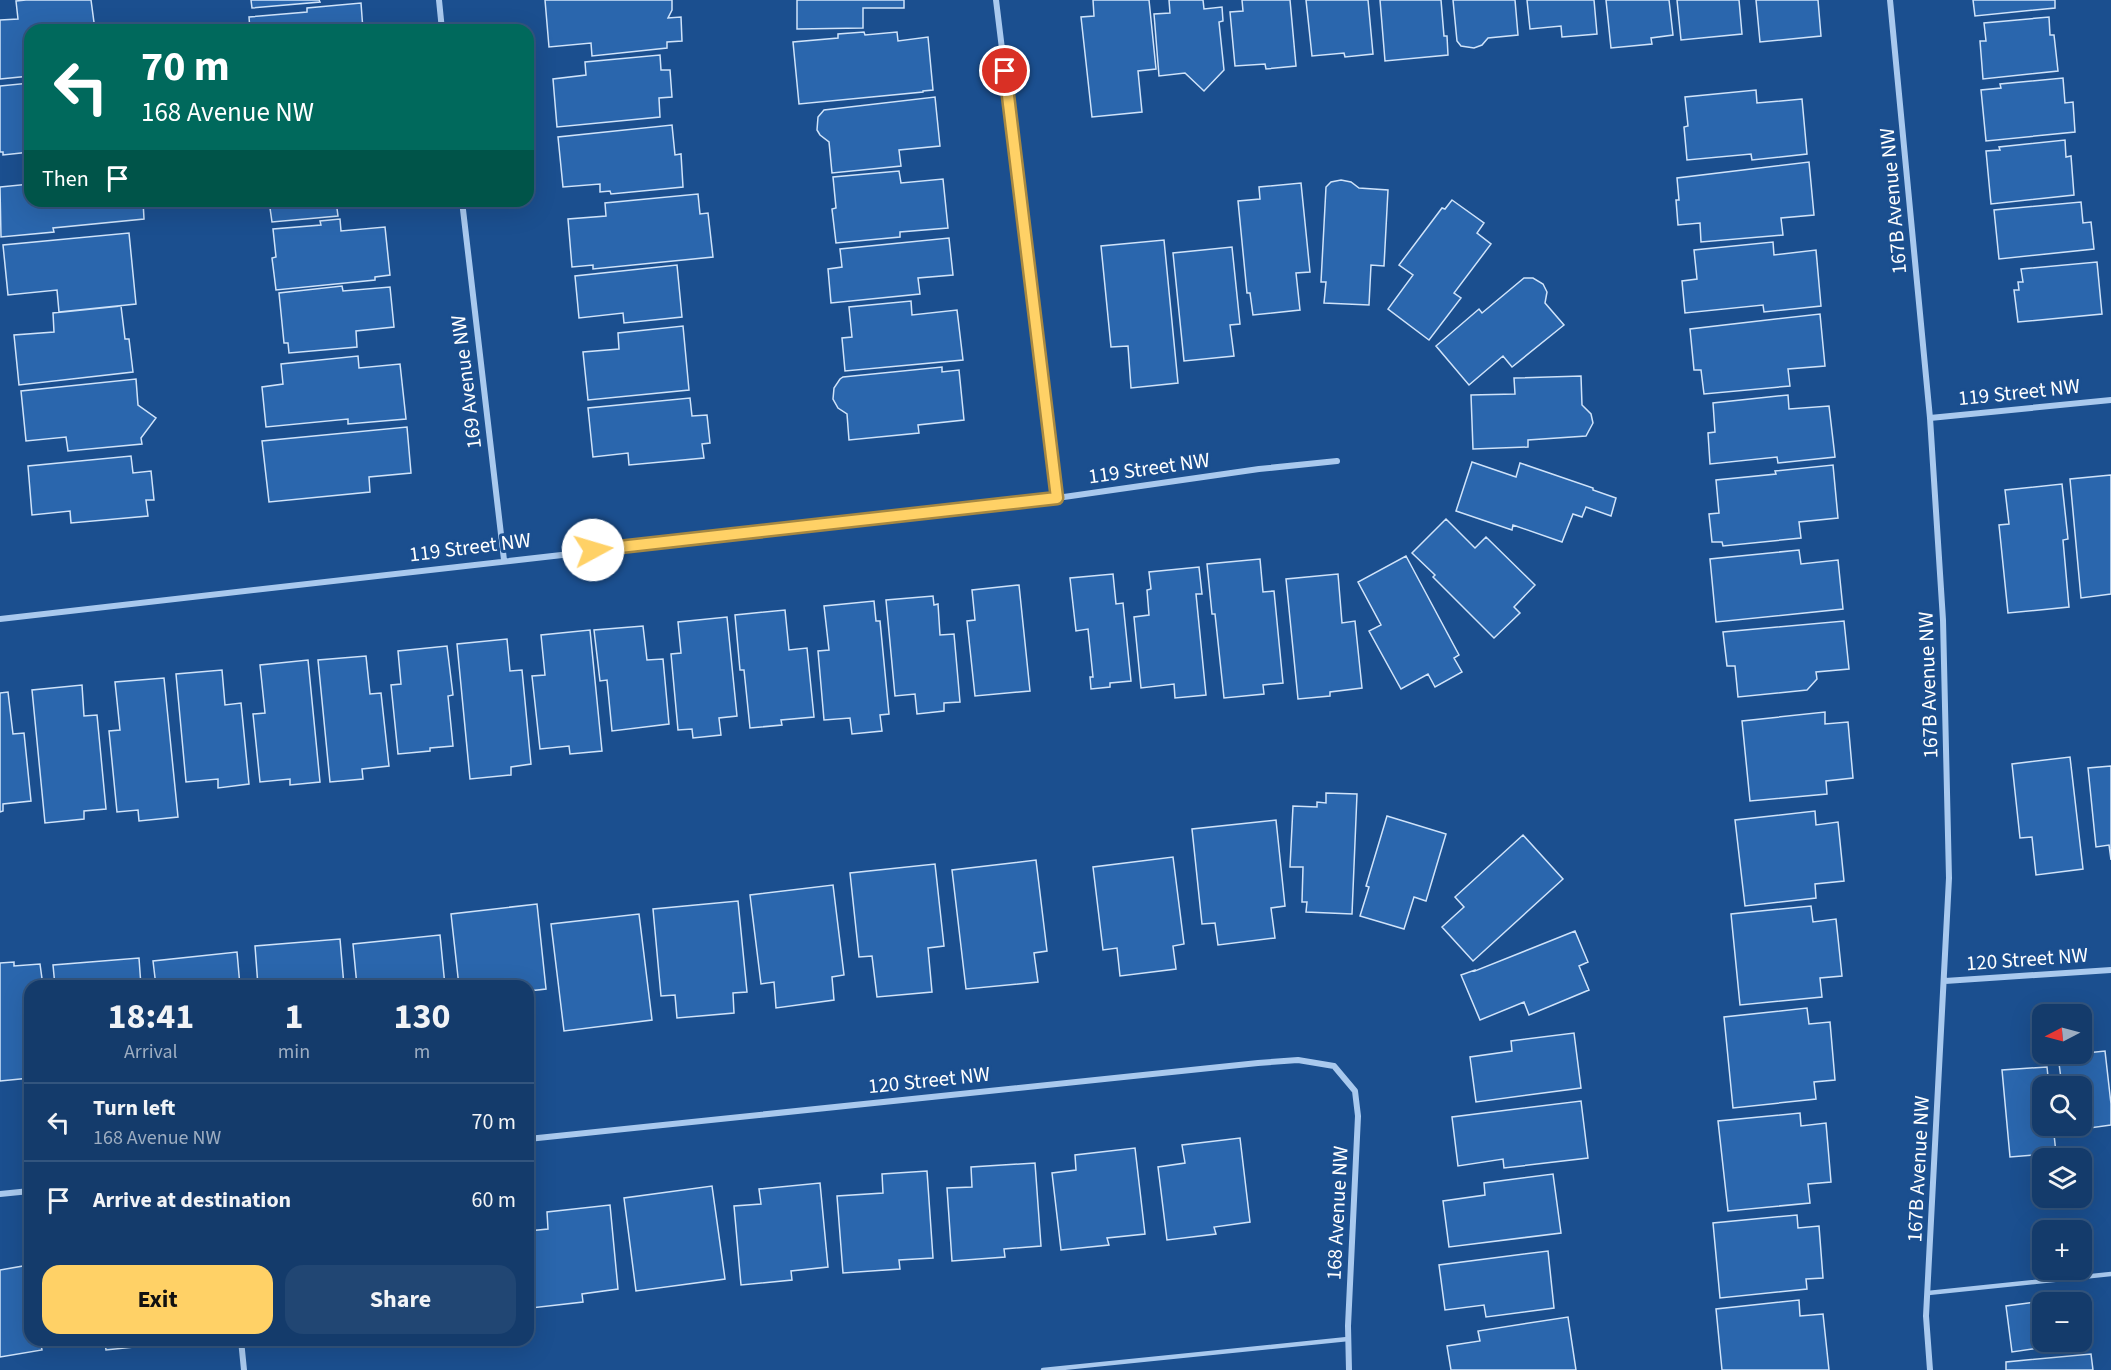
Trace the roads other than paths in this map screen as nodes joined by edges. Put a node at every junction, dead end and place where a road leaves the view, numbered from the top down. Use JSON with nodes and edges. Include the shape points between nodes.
{"nodes":[{"id":1,"x":439,"y":0,"type":"edge"},
{"id":2,"x":996,"y":0,"type":"edge"},
{"id":3,"x":1890,"y":0,"type":"edge"},
{"id":4,"x":441,"y":24,"type":"edge"},
{"id":5,"x":463,"y":207,"type":"edge"},
{"id":6,"x":2111,"y":399,"type":"edge"},
{"id":7,"x":1930,"y":418,"type":"junction"},
{"id":8,"x":1337,"y":461,"type":"dead end"},
{"id":9,"x":1057,"y":498,"type":"junction"},
{"id":10,"x":504,"y":560,"type":"junction"},
{"id":11,"x":0,"y":619,"type":"edge"},
{"id":12,"x":2111,"y":970,"type":"edge"},
{"id":13,"x":1944,"y":981,"type":"junction"},
{"id":14,"x":1334,"y":1066,"type":"joint"},
{"id":15,"x":534,"y":1138,"type":"edge"},
{"id":16,"x":24,"y":1192,"type":"edge"},
{"id":17,"x":0,"y":1194,"type":"edge"},
{"id":18,"x":2111,"y":1274,"type":"edge"},
{"id":19,"x":1928,"y":1293,"type":"junction"},
{"id":20,"x":1348,"y":1339,"type":"junction"},
{"id":21,"x":242,"y":1346,"type":"edge"},
{"id":22,"x":244,"y":1370,"type":"edge"},
{"id":23,"x":1043,"y":1370,"type":"edge"},
{"id":24,"x":1349,"y":1370,"type":"edge"},
{"id":25,"x":1930,"y":1370,"type":"edge"}],
"edges":[{"from":1,"to":4,"type":"street"},
{"from":2,"to":9,"type":"street"},
{"from":3,"to":7,"type":"street","name":"167B Avenue NW"},
{"from":5,"to":10,"type":"street","name":"169 Avenue NW"},
{"from":6,"to":7,"type":"street","name":"119 Street NW"},
{"from":7,"to":13,"type":"street","name":"167B Avenue NW","via":[[1943,620],[1949,878]]},
{"from":8,"to":9,"type":"street","name":"119 Street NW"},
{"from":9,"to":10,"type":"street","name":"119 Street NW"},
{"from":10,"to":11,"type":"street","name":"119 Street NW"},
{"from":12,"to":13,"type":"street","name":"120 Street NW"},
{"from":13,"to":19,"type":"street","name":"167B Avenue NW"},
{"from":14,"to":15,"type":"street","name":"120 Street NW","via":[[1298,1060],[1258,1063]]},
{"from":14,"to":20,"type":"street","name":"168 Avenue NW","via":[[1355,1091],[1358,1116]]},
{"from":16,"to":17,"type":"street"},
{"from":18,"to":19,"type":"lane"},
{"from":19,"to":25,"type":"street","name":"167B Avenue NW"},
{"from":20,"to":23,"type":"lane"},
{"from":20,"to":24,"type":"street","name":"168 Avenue NW"},
{"from":21,"to":22,"type":"street"}]}
